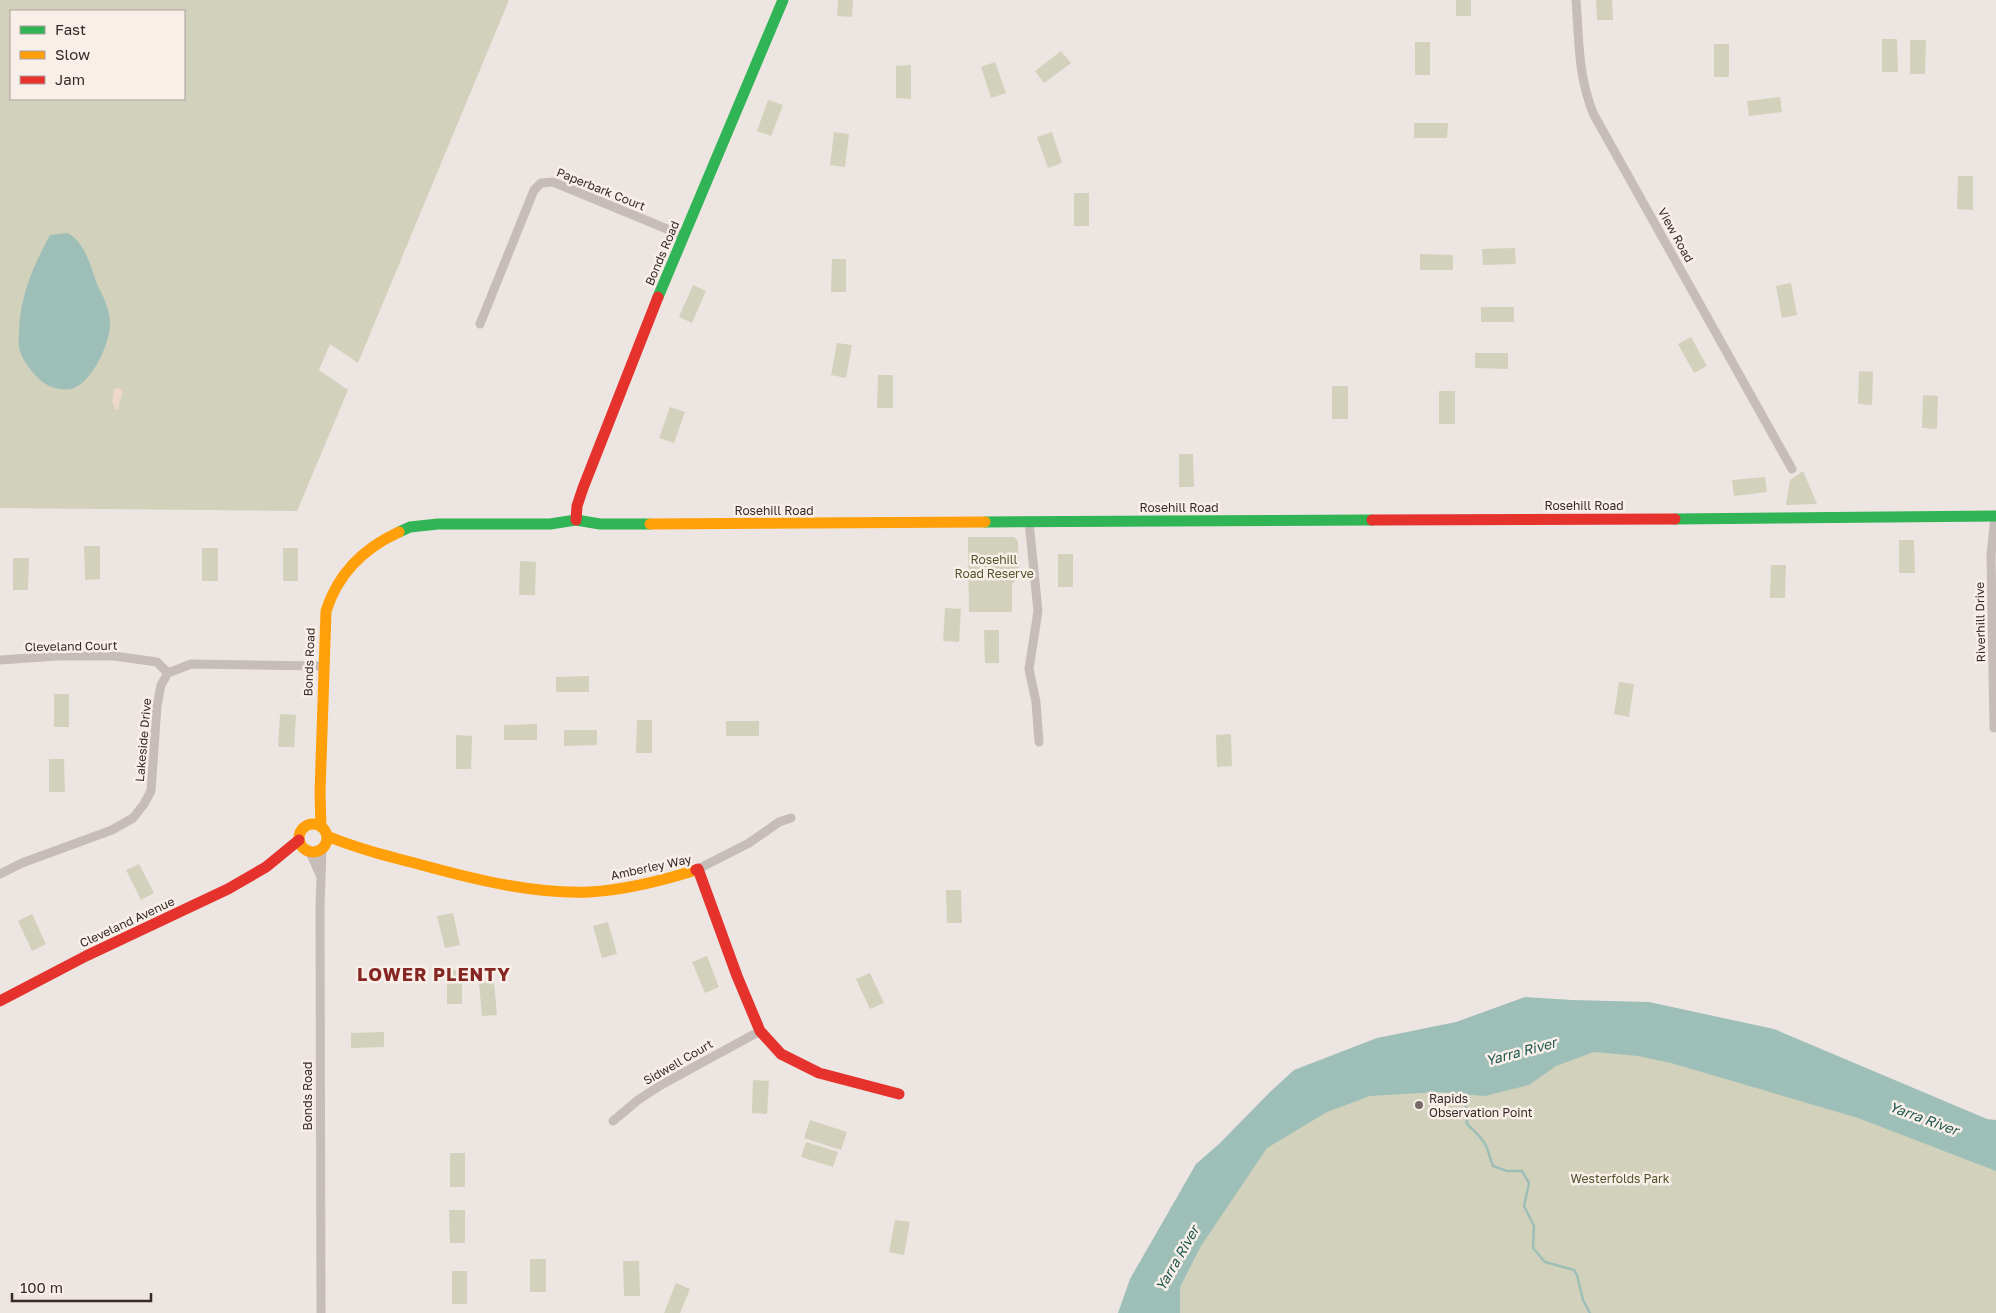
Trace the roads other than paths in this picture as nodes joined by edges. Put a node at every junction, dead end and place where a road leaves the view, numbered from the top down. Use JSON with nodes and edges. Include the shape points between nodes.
{"nodes":[{"id":1,"x":783,"y":0,"type":"edge"},
{"id":2,"x":1576,"y":0,"type":"edge"},
{"id":3,"x":684,"y":236,"type":"junction"},
{"id":4,"x":480,"y":324,"type":"dead end"},
{"id":5,"x":1792,"y":469,"type":"dead end"},
{"id":6,"x":1996,"y":516,"type":"edge"},
{"id":7,"x":576,"y":520,"type":"junction"},
{"id":8,"x":1029,"y":522,"type":"junction"},
{"id":9,"x":369,"y":548,"type":"joint"},
{"id":10,"x":0,"y":660,"type":"edge"},
{"id":11,"x":322,"y":666,"type":"junction"},
{"id":12,"x":168,"y":673,"type":"junction"},
{"id":13,"x":1994,"y":728,"type":"dead end"},
{"id":14,"x":1039,"y":742,"type":"dead end"},
{"id":15,"x":791,"y":818,"type":"dead end"},
{"id":16,"x":321,"y":836,"type":"junction"},
{"id":17,"x":305,"y":847,"type":"junction"},
{"id":18,"x":698,"y":869,"type":"junction"},
{"id":19,"x":0,"y":874,"type":"edge"},
{"id":20,"x":321,"y":878,"type":"junction"},
{"id":21,"x":0,"y":1001,"type":"edge"},
{"id":22,"x":760,"y":1031,"type":"junction"},
{"id":23,"x":899,"y":1094,"type":"dead end"},
{"id":24,"x":613,"y":1122,"type":"dead end"},
{"id":25,"x":321,"y":1313,"type":"edge"}],
"edges":[{"from":1,"to":3,"type":"street","name":"Bonds Road"},
{"from":2,"to":5,"type":"street","name":"View Road","via":[[1581,70],[1594,115]]},
{"from":3,"to":4,"type":"street","name":"Paperbark Court","via":[[553,182],[541,182],[534,190]]},
{"from":3,"to":7,"type":"street","name":"Bonds Road","via":[[582,488]]},
{"from":6,"to":8,"type":"street","name":"Rosehill Road"},
{"from":6,"to":13,"type":"street","name":"Riverhill Drive","via":[[1991,555]]},
{"from":7,"to":8,"type":"street","name":"Rosehill Road","via":[[600,524]]},
{"from":7,"to":9,"type":"street","name":"Rosehill Road","via":[[550,524],[423,525],[396,532]]},
{"from":8,"to":14,"type":"street","via":[[1038,611],[1029,669]]},
{"from":9,"to":11,"type":"street","name":"Bonds Road","via":[[345,571],[330,598],[325,618]]},
{"from":10,"to":12,"type":"street","name":"Cleveland Court","via":[[114,656],[157,662]]},
{"from":11,"to":12,"type":"street","via":[[191,664]]},
{"from":11,"to":16,"type":"street","name":"Bonds Road"},
{"from":12,"to":19,"type":"street","name":"Lakeside Drive","via":[[161,685],[157,706],[151,791],[133,818],[112,830]]},
{"from":15,"to":18,"type":"street"},
{"from":16,"to":17,"type":"street","name":"Cleveland Avenue"},
{"from":16,"to":17,"type":"street","via":[[303,828],[299,836]]},
{"from":16,"to":18,"type":"street","name":"Amberley Way","via":[[446,872],[552,892],[612,890],[657,882]]},
{"from":16,"to":20,"type":"street","name":"Bonds Road"},
{"from":17,"to":20,"type":"street","name":"Bonds Road"},
{"from":17,"to":21,"type":"street","name":"Cleveland Avenue","via":[[228,889]]},
{"from":18,"to":22,"type":"street","name":"Amberley Way"},
{"from":20,"to":25,"type":"street","name":"Bonds Road"},
{"from":22,"to":23,"type":"street","name":"Amberley Way","via":[[781,1054],[819,1073]]},
{"from":22,"to":24,"type":"street","name":"Sidwell Court","via":[[662,1085]]}]}
